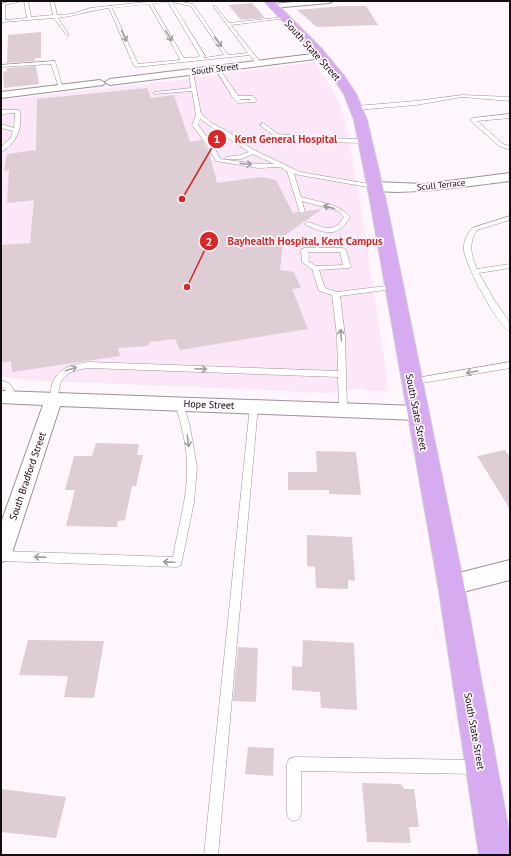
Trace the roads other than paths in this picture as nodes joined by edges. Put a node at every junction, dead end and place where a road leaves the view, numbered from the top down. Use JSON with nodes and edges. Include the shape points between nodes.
{"nodes":[{"id":1,"x":20,"y":1,"type":"edge"},
{"id":2,"x":26,"y":1,"type":"edge"},
{"id":3,"x":52,"y":1,"type":"edge"},
{"id":4,"x":169,"y":1,"type":"edge"},
{"id":5,"x":329,"y":1,"type":"edge"},
{"id":6,"x":150,"y":3,"type":"junction"},
{"id":7,"x":271,"y":4,"type":"edge"},
{"id":8,"x":110,"y":7,"type":"junction"},
{"id":9,"x":214,"y":7,"type":"dead end"},
{"id":10,"x":56,"y":16,"type":"junction"},
{"id":11,"x":285,"y":18,"type":"junction"},
{"id":12,"x":29,"y":19,"type":"junction"},
{"id":13,"x":2,"y":21,"type":"edge"},
{"id":14,"x":228,"y":24,"type":"junction"},
{"id":15,"x":68,"y":35,"type":"dead end"},
{"id":16,"x":251,"y":54,"type":"junction"},
{"id":17,"x":320,"y":56,"type":"junction"},
{"id":18,"x":227,"y":57,"type":"junction"},
{"id":19,"x":194,"y":61,"type":"junction"},
{"id":20,"x":259,"y":64,"type":"junction"},
{"id":21,"x":1,"y":66,"type":"edge"},
{"id":22,"x":217,"y":69,"type":"junction"},
{"id":23,"x":201,"y":71,"type":"junction"},
{"id":24,"x":191,"y":72,"type":"junction"},
{"id":25,"x":61,"y":88,"type":"junction"},
{"id":26,"x":194,"y":89,"type":"junction"},
{"id":27,"x":155,"y":93,"type":"dead end"},
{"id":28,"x":1,"y":95,"type":"edge"},
{"id":29,"x":236,"y":98,"type":"dead end"},
{"id":30,"x":510,"y":99,"type":"edge"},
{"id":31,"x":356,"y":108,"type":"junction"},
{"id":32,"x":1,"y":112,"type":"edge"},
{"id":33,"x":199,"y":115,"type":"junction"},
{"id":34,"x":510,"y":116,"type":"edge"},
{"id":35,"x":263,"y":125,"type":"dead end"},
{"id":36,"x":1,"y":126,"type":"edge"},
{"id":37,"x":17,"y":130,"type":"junction"},
{"id":38,"x":364,"y":141,"type":"junction"},
{"id":39,"x":510,"y":148,"type":"edge"},
{"id":40,"x":1,"y":150,"type":"edge"},
{"id":41,"x":254,"y":152,"type":"junction"},
{"id":42,"x":216,"y":156,"type":"junction"},
{"id":43,"x":282,"y":166,"type":"junction"},
{"id":44,"x":290,"y":170,"type":"junction"},
{"id":45,"x":510,"y":177,"type":"edge"},
{"id":46,"x":373,"y":186,"type":"junction"},
{"id":47,"x":298,"y":198,"type":"junction"},
{"id":48,"x":302,"y":212,"type":"dead end"},
{"id":49,"x":510,"y":218,"type":"edge"},
{"id":50,"x":308,"y":224,"type":"dead end"},
{"id":51,"x":510,"y":266,"type":"edge"},
{"id":52,"x":315,"y":268,"type":"junction"},
{"id":53,"x":474,"y":272,"type":"junction"},
{"id":54,"x":393,"y":287,"type":"junction"},
{"id":55,"x":336,"y":294,"type":"junction"},
{"id":56,"x":510,"y":328,"type":"edge"},
{"id":57,"x":510,"y":365,"type":"edge"},
{"id":58,"x":342,"y":374,"type":"junction"},
{"id":59,"x":411,"y":382,"type":"junction"},
{"id":60,"x":1,"y":383,"type":"edge"},
{"id":61,"x":8,"y":398,"type":"edge"},
{"id":62,"x":54,"y":399,"type":"junction"},
{"id":63,"x":179,"y":403,"type":"junction"},
{"id":64,"x":254,"y":406,"type":"junction"},
{"id":65,"x":343,"y":409,"type":"junction"},
{"id":66,"x":417,"y":413,"type":"junction"},
{"id":67,"x":1,"y":554,"type":"edge"},
{"id":68,"x":510,"y":570,"type":"edge"},
{"id":69,"x":451,"y":585,"type":"junction"},
{"id":70,"x":481,"y":768,"type":"junction"},
{"id":71,"x":294,"y":814,"type":"dead end"},
{"id":72,"x":211,"y":855,"type":"edge"},
{"id":73,"x":496,"y":855,"type":"edge"}],
"edges":[{"from":1,"to":13,"type":"lane","via":[[2,4]]},
{"from":2,"to":12,"type":"lane"},
{"from":3,"to":10,"type":"lane"},
{"from":4,"to":6,"type":"lane"},
{"from":4,"to":18,"type":"lane","one_way":true,"via":[[192,5]]},
{"from":4,"to":19,"type":"lane","via":[[203,56]]},
{"from":5,"to":7,"type":"street"},
{"from":6,"to":8,"type":"lane"},
{"from":6,"to":19,"type":"lane","one_way":true,"via":[[182,59]]},
{"from":7,"to":11,"type":"main road","name":"South State Street"},
{"from":8,"to":10,"type":"lane"},
{"from":8,"to":19,"type":"lane","one_way":true,"via":[[136,66]]},
{"from":9,"to":14,"type":"lane"},
{"from":10,"to":12,"type":"lane"},
{"from":10,"to":15,"type":"lane"},
{"from":11,"to":14,"type":"lane"},
{"from":11,"to":17,"type":"main road","name":"South State Street"},
{"from":12,"to":13,"type":"lane"},
{"from":14,"to":16,"type":"lane"},
{"from":16,"to":18,"type":"lane"},
{"from":16,"to":20,"type":"lane"},
{"from":17,"to":20,"type":"street","name":"South Street"},
{"from":17,"to":31,"type":"main road","name":"South State Street","via":[[340,80]]},
{"from":18,"to":19,"type":"lane"},
{"from":19,"to":23,"type":"lane"},
{"from":20,"to":22,"type":"street","name":"South Street"},
{"from":21,"to":25,"type":"lane","via":[[53,62]]},
{"from":22,"to":23,"type":"street","name":"South Street"},
{"from":22,"to":29,"type":"lane"},
{"from":23,"to":24,"type":"street","name":"South Street"},
{"from":24,"to":25,"type":"street","name":"South Street"},
{"from":24,"to":26,"type":"lane"},
{"from":25,"to":28,"type":"street","name":"South Street"},
{"from":26,"to":27,"type":"lane"},
{"from":26,"to":33,"type":"lane"},
{"from":30,"to":31,"type":"lane","via":[[462,96]]},
{"from":31,"to":38,"type":"main road","name":"South State Street"},
{"from":32,"to":37,"type":"lane","via":[[17,111]]},
{"from":33,"to":41,"type":"lane"},
{"from":33,"to":42,"type":"lane","via":[[195,125]]},
{"from":34,"to":39,"type":"lane","via":[[473,120],[501,145]]},
{"from":35,"to":38,"type":"lane","via":[[277,136]]},
{"from":36,"to":37,"type":"lane"},
{"from":37,"to":40,"type":"lane","via":[[10,142]]},
{"from":38,"to":46,"type":"main road","name":"South State Street"},
{"from":41,"to":42,"type":"lane","via":[[229,159]]},
{"from":41,"to":43,"type":"lane"},
{"from":42,"to":43,"type":"lane","one_way":true,"via":[[218,160],[230,163]]},
{"from":43,"to":44,"type":"lane"},
{"from":44,"to":46,"type":"lane","via":[[298,174]]},
{"from":44,"to":47,"type":"lane"},
{"from":45,"to":46,"type":"street","name":"Scull Terrace","via":[[446,186],[395,189]]},
{"from":46,"to":54,"type":"main road","name":"South State Street"},
{"from":47,"to":48,"type":"lane"},
{"from":50,"to":47,"type":"lane","one_way":true,"via":[[325,231],[335,230],[343,225],[347,217],[340,210]]},
{"from":49,"to":53,"type":"lane","via":[[474,229],[467,241]]},
{"from":51,"to":53,"type":"lane"},
{"from":52,"to":52,"type":"lane","via":[[347,267],[343,250],[304,250],[305,262]]},
{"from":52,"to":55,"type":"lane","via":[[322,289]]},
{"from":53,"to":56,"type":"lane","via":[[496,310]]},
{"from":54,"to":55,"type":"lane"},
{"from":54,"to":59,"type":"main road","name":"South State Street"},
{"from":58,"to":55,"type":"lane","one_way":true},
{"from":57,"to":59,"type":"lane","one_way":true},
{"from":62,"to":58,"type":"lane","one_way":true,"via":[[55,384],[63,372],[89,365]]},
{"from":58,"to":65,"type":"lane"},
{"from":59,"to":66,"type":"main road","name":"South State Street"},
{"from":60,"to":61,"type":"lane","via":[[7,386]]},
{"from":61,"to":62,"type":"street","name":"Hope Street"},
{"from":62,"to":63,"type":"street","name":"Hope Street"},
{"from":62,"to":67,"type":"street","name":"South Bradford Street"},
{"from":63,"to":64,"type":"street","name":"Hope Street"},
{"from":63,"to":67,"type":"lane","one_way":true,"via":[[192,467],[176,562]]},
{"from":64,"to":65,"type":"street","name":"Hope Street"},
{"from":64,"to":72,"type":"lane"},
{"from":65,"to":66,"type":"street","name":"Hope Street"},
{"from":66,"to":69,"type":"main road","name":"South State Street"},
{"from":68,"to":69,"type":"street"},
{"from":69,"to":70,"type":"main road","name":"South State Street"},
{"from":70,"to":71,"type":"lane","via":[[294,764]]},
{"from":70,"to":73,"type":"main road","name":"South State Street"}]}
